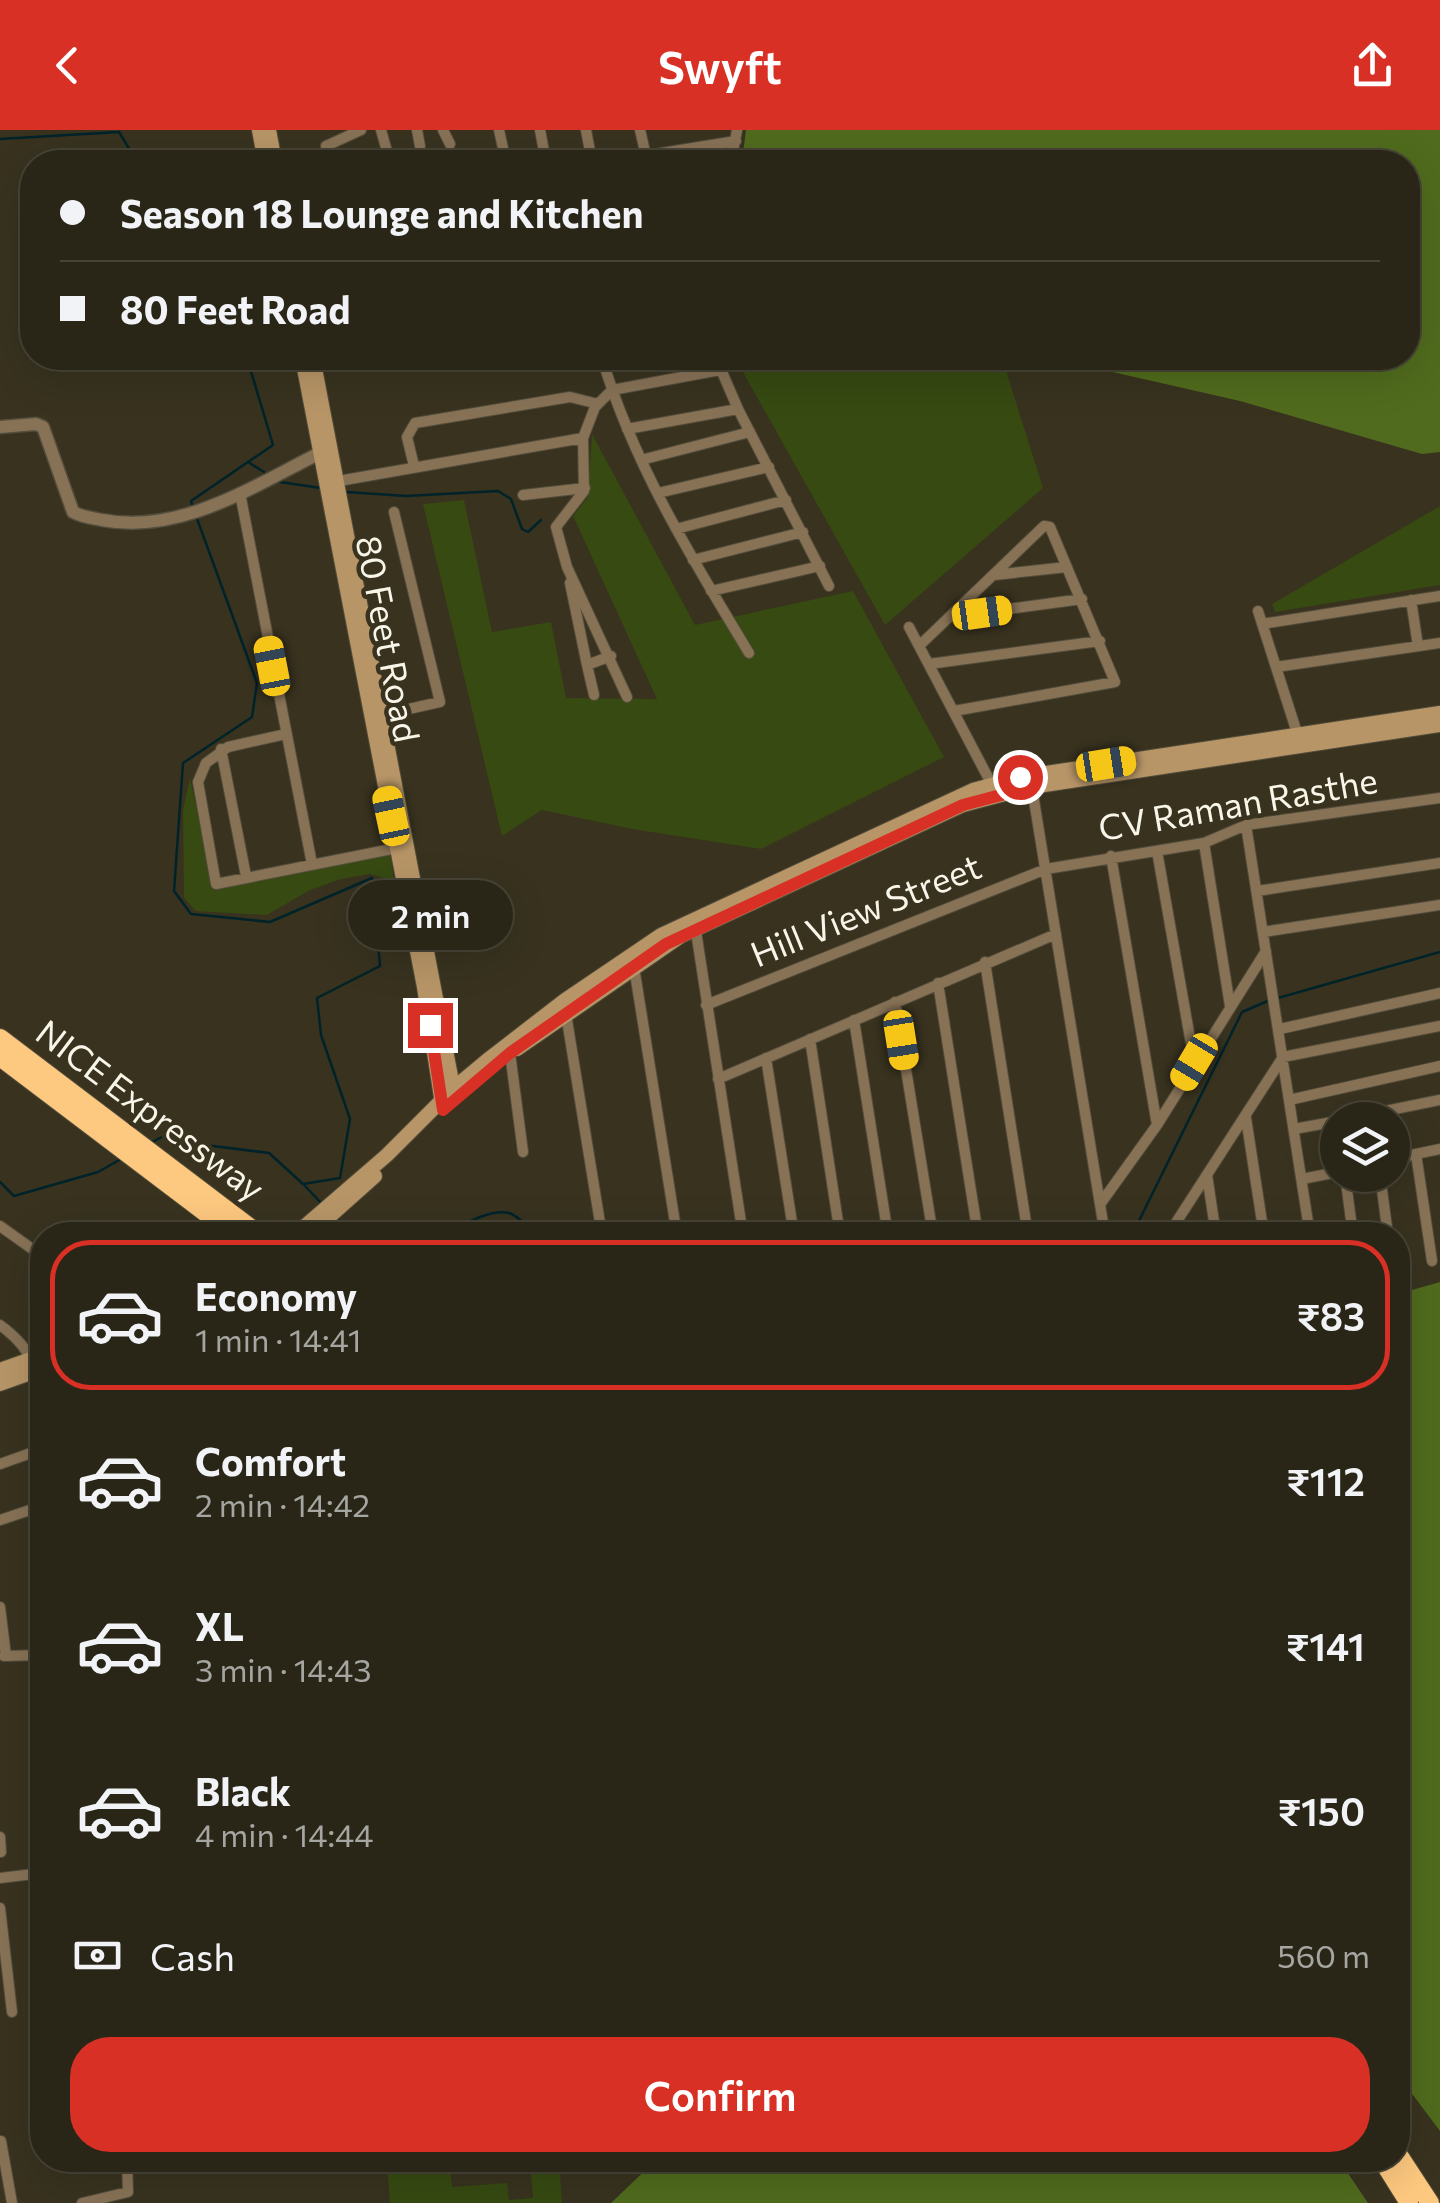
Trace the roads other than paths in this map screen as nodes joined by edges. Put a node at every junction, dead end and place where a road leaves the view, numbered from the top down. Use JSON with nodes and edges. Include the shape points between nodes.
{"nodes":[{"id":1,"x":417,"y":130,"type":"edge"},
{"id":2,"x":443,"y":130,"type":"edge"},
{"id":3,"x":356,"y":131,"type":"edge"},
{"id":4,"x":737,"y":136,"type":"edge"},
{"id":5,"x":450,"y":144,"type":"dead end"},
{"id":6,"x":420,"y":146,"type":"dead end"},
{"id":7,"x":327,"y":150,"type":"edge"},
{"id":8,"x":673,"y":150,"type":"edge"},
{"id":9,"x":304,"y":370,"type":"edge"},
{"id":10,"x":315,"y":370,"type":"edge"},
{"id":11,"x":606,"y":370,"type":"edge"},
{"id":12,"x":720,"y":370,"type":"joint"},
{"id":13,"x":612,"y":390,"type":"junction"},
{"id":14,"x":598,"y":404,"type":"junction"},
{"id":15,"x":738,"y":409,"type":"junction"},
{"id":16,"x":0,"y":427,"type":"edge"},
{"id":17,"x":627,"y":429,"type":"junction"},
{"id":18,"x":750,"y":432,"type":"junction"},
{"id":19,"x":583,"y":438,"type":"junction"},
{"id":20,"x":320,"y":453,"type":"junction"},
{"id":21,"x":641,"y":460,"type":"junction"},
{"id":22,"x":414,"y":466,"type":"junction"},
{"id":23,"x":769,"y":467,"type":"junction"},
{"id":24,"x":332,"y":483,"type":"junction"},
{"id":25,"x":585,"y":488,"type":"junction"},
{"id":26,"x":240,"y":493,"type":"junction"},
{"id":27,"x":658,"y":493,"type":"junction"},
{"id":28,"x":523,"y":495,"type":"dead end"},
{"id":29,"x":786,"y":500,"type":"junction"},
{"id":30,"x":394,"y":512,"type":"dead end"},
{"id":31,"x":676,"y":529,"type":"junction"},
{"id":32,"x":803,"y":532,"type":"junction"},
{"id":33,"x":693,"y":560,"type":"junction"},
{"id":34,"x":820,"y":566,"type":"junction"},
{"id":35,"x":1067,"y":567,"type":"junction"},
{"id":36,"x":567,"y":568,"type":"junction"},
{"id":37,"x":992,"y":575,"type":"junction"},
{"id":38,"x":829,"y":586,"type":"dead end"},
{"id":39,"x":712,"y":591,"type":"junction"},
{"id":40,"x":1440,"y":596,"type":"edge"},
{"id":41,"x":1082,"y":599,"type":"junction"},
{"id":42,"x":1411,"y":600,"type":"junction"},
{"id":43,"x":1258,"y":611,"type":"dead end"},
{"id":44,"x":948,"y":618,"type":"junction"},
{"id":45,"x":1262,"y":624,"type":"junction"},
{"id":46,"x":910,"y":628,"type":"dead end"},
{"id":47,"x":1100,"y":641,"type":"junction"},
{"id":48,"x":1440,"y":642,"type":"edge"},
{"id":49,"x":920,"y":646,"type":"junction"},
{"id":50,"x":1418,"y":646,"type":"junction"},
{"id":51,"x":748,"y":653,"type":"dead end"},
{"id":52,"x":610,"y":656,"type":"junction"},
{"id":53,"x":930,"y":664,"type":"junction"},
{"id":54,"x":587,"y":665,"type":"junction"},
{"id":55,"x":1276,"y":667,"type":"junction"},
{"id":56,"x":594,"y":696,"type":"dead end"},
{"id":57,"x":628,"y":697,"type":"dead end"},
{"id":58,"x":954,"y":711,"type":"junction"},
{"id":59,"x":1440,"y":712,"type":"edge"},
{"id":60,"x":382,"y":714,"type":"junction"},
{"id":61,"x":1440,"y":724,"type":"edge"},
{"id":62,"x":286,"y":734,"type":"junction"},
{"id":63,"x":1299,"y":740,"type":"junction"},
{"id":64,"x":221,"y":749,"type":"junction"},
{"id":65,"x":1030,"y":781,"type":"junction"},
{"id":66,"x":991,"y":784,"type":"junction"},
{"id":67,"x":1440,"y":798,"type":"edge"},
{"id":68,"x":1246,"y":825,"type":"junction"},
{"id":69,"x":1204,"y":842,"type":"junction"},
{"id":70,"x":398,"y":848,"type":"junction"},
{"id":71,"x":1157,"y":851,"type":"junction"},
{"id":72,"x":1111,"y":856,"type":"junction"},
{"id":73,"x":1440,"y":863,"type":"edge"},
{"id":74,"x":312,"y":864,"type":"junction"},
{"id":75,"x":1046,"y":868,"type":"junction"},
{"id":76,"x":246,"y":876,"type":"junction"},
{"id":77,"x":1257,"y":890,"type":"junction"},
{"id":78,"x":1440,"y":905,"type":"edge"},
{"id":79,"x":695,"y":923,"type":"junction"},
{"id":80,"x":1263,"y":932,"type":"junction"},
{"id":81,"x":1056,"y":934,"type":"junction"},
{"id":82,"x":1266,"y":951,"type":"junction"},
{"id":83,"x":985,"y":962,"type":"junction"},
{"id":84,"x":634,"y":967,"type":"junction"},
{"id":85,"x":938,"y":983,"type":"junction"},
{"id":86,"x":1440,"y":992,"type":"edge"},
{"id":87,"x":895,"y":1002,"type":"junction"},
{"id":88,"x":706,"y":1006,"type":"junction"},
{"id":89,"x":1230,"y":1006,"type":"junction"},
{"id":90,"x":566,"y":1014,"type":"junction"},
{"id":91,"x":854,"y":1020,"type":"junction"},
{"id":92,"x":1440,"y":1026,"type":"edge"},
{"id":93,"x":1280,"y":1029,"type":"junction"},
{"id":94,"x":0,"y":1038,"type":"edge"},
{"id":95,"x":810,"y":1039,"type":"junction"},
{"id":96,"x":510,"y":1053,"type":"junction"},
{"id":97,"x":0,"y":1057,"type":"edge"},
{"id":98,"x":1283,"y":1057,"type":"junction"},
{"id":99,"x":766,"y":1058,"type":"junction"},
{"id":100,"x":1194,"y":1062,"type":"junction"},
{"id":101,"x":1440,"y":1066,"type":"edge"},
{"id":102,"x":718,"y":1079,"type":"junction"},
{"id":103,"x":448,"y":1099,"type":"junction"},
{"id":104,"x":1290,"y":1100,"type":"junction"},
{"id":105,"x":1440,"y":1100,"type":"edge"},
{"id":106,"x":1410,"y":1106,"type":"edge"},
{"id":107,"x":1246,"y":1117,"type":"junction"},
{"id":108,"x":1320,"y":1124,"type":"edge"},
{"id":109,"x":1157,"y":1125,"type":"junction"},
{"id":110,"x":1294,"y":1129,"type":"junction"},
{"id":111,"x":122,"y":1139,"type":"junction"},
{"id":112,"x":1440,"y":1148,"type":"edge"},
{"id":113,"x":522,"y":1152,"type":"dead end"},
{"id":114,"x":1416,"y":1154,"type":"junction"},
{"id":115,"x":1410,"y":1155,"type":"edge"},
{"id":116,"x":146,"y":1157,"type":"junction"},
{"id":117,"x":1207,"y":1175,"type":"junction"},
{"id":118,"x":1320,"y":1176,"type":"edge"},
{"id":119,"x":1302,"y":1179,"type":"junction"},
{"id":120,"x":1347,"y":1192,"type":"edge"},
{"id":121,"x":1382,"y":1192,"type":"edge"},
{"id":122,"x":1101,"y":1203,"type":"junction"},
{"id":123,"x":316,"y":1221,"type":"dead end"},
{"id":124,"x":220,"y":1222,"type":"edge"},
{"id":125,"x":241,"y":1222,"type":"edge"},
{"id":126,"x":600,"y":1222,"type":"edge"},
{"id":127,"x":675,"y":1222,"type":"edge"},
{"id":128,"x":741,"y":1222,"type":"edge"},
{"id":129,"x":792,"y":1222,"type":"edge"},
{"id":130,"x":838,"y":1222,"type":"edge"},
{"id":131,"x":886,"y":1222,"type":"edge"},
{"id":132,"x":931,"y":1222,"type":"edge"},
{"id":133,"x":976,"y":1222,"type":"edge"},
{"id":134,"x":1026,"y":1222,"type":"edge"},
{"id":135,"x":1103,"y":1222,"type":"edge"},
{"id":136,"x":1176,"y":1222,"type":"edge"},
{"id":137,"x":1214,"y":1222,"type":"edge"},
{"id":138,"x":1262,"y":1222,"type":"edge"},
{"id":139,"x":1308,"y":1222,"type":"edge"},
{"id":140,"x":1351,"y":1222,"type":"edge"},
{"id":141,"x":1386,"y":1222,"type":"edge"},
{"id":142,"x":0,"y":1226,"type":"edge"},
{"id":143,"x":30,"y":1247,"type":"edge"},
{"id":144,"x":1432,"y":1261,"type":"dead end"},
{"id":145,"x":0,"y":1325,"type":"edge"},
{"id":146,"x":30,"y":1352,"type":"edge"},
{"id":147,"x":30,"y":1365,"type":"edge"},
{"id":148,"x":30,"y":1368,"type":"edge"},
{"id":149,"x":0,"y":1370,"type":"edge"},
{"id":150,"x":0,"y":1384,"type":"edge"},
{"id":151,"x":30,"y":1453,"type":"edge"},
{"id":152,"x":0,"y":1464,"type":"edge"},
{"id":153,"x":30,"y":1510,"type":"edge"},
{"id":154,"x":0,"y":1520,"type":"edge"},
{"id":155,"x":0,"y":1610,"type":"edge"},
{"id":156,"x":30,"y":1655,"type":"edge"},
{"id":157,"x":3,"y":1656,"type":"edge"},
{"id":158,"x":0,"y":1837,"type":"edge"},
{"id":159,"x":1,"y":1852,"type":"edge"},
{"id":160,"x":30,"y":1874,"type":"edge"},
{"id":161,"x":0,"y":1878,"type":"edge"},
{"id":162,"x":0,"y":1908,"type":"edge"},
{"id":163,"x":12,"y":2012,"type":"dead end"},
{"id":164,"x":1,"y":2141,"type":"edge"},
{"id":165,"x":129,"y":2172,"type":"edge"},
{"id":166,"x":1390,"y":2172,"type":"edge"},
{"id":167,"x":1410,"y":2172,"type":"edge"},
{"id":168,"x":12,"y":2203,"type":"edge"},
{"id":169,"x":82,"y":2203,"type":"edge"},
{"id":170,"x":1409,"y":2203,"type":"edge"},
{"id":171,"x":1430,"y":2203,"type":"edge"}],
"edges":[{"from":1,"to":6,"type":"street"},
{"from":2,"to":5,"type":"street"},
{"from":3,"to":7,"type":"street"},
{"from":4,"to":8,"type":"street"},
{"from":9,"to":20,"type":"main road","name":"80 Feet Road"},
{"from":10,"to":24,"type":"main road","name":"80 Feet Road"},
{"from":11,"to":13,"type":"street"},
{"from":12,"to":13,"type":"street"},
{"from":12,"to":15,"type":"street"},
{"from":13,"to":14,"type":"street"},
{"from":13,"to":17,"type":"street"},
{"from":14,"to":19,"type":"street"},
{"from":14,"to":22,"type":"street","via":[[570,397],[416,422],[408,437]]},
{"from":15,"to":17,"type":"street"},
{"from":15,"to":18,"type":"street"},
{"from":16,"to":26,"type":"street","via":[[45,429],[76,514],[163,522]]},
{"from":17,"to":21,"type":"street"},
{"from":18,"to":21,"type":"street"},
{"from":18,"to":23,"type":"street"},
{"from":19,"to":22,"type":"street"},
{"from":19,"to":25,"type":"street"},
{"from":20,"to":24,"type":"main road","name":"80 Feet Road"},
{"from":20,"to":26,"type":"street"},
{"from":21,"to":27,"type":"street"},
{"from":22,"to":24,"type":"street"},
{"from":23,"to":27,"type":"street"},
{"from":23,"to":29,"type":"street"},
{"from":24,"to":60,"type":"main road","name":"80 Feet Road"},
{"from":24,"to":70,"type":"main road","name":"80 Feet Road"},
{"from":25,"to":28,"type":"street"},
{"from":25,"to":36,"type":"street","via":[[556,527]]},
{"from":26,"to":62,"type":"street"},
{"from":27,"to":31,"type":"street"},
{"from":29,"to":31,"type":"street"},
{"from":29,"to":32,"type":"street"},
{"from":30,"to":60,"type":"street","via":[[440,702]]},
{"from":31,"to":33,"type":"street"},
{"from":32,"to":33,"type":"street"},
{"from":32,"to":34,"type":"street"},
{"from":33,"to":39,"type":"street"},
{"from":34,"to":38,"type":"street"},
{"from":34,"to":39,"type":"street"},
{"from":35,"to":37,"type":"street"},
{"from":35,"to":37,"type":"street","via":[[1046,525]]},
{"from":35,"to":41,"type":"street"},
{"from":36,"to":52,"type":"street"},
{"from":36,"to":54,"type":"street"},
{"from":37,"to":44,"type":"street"},
{"from":39,"to":51,"type":"street"},
{"from":40,"to":42,"type":"street"},
{"from":41,"to":44,"type":"street"},
{"from":41,"to":47,"type":"street"},
{"from":42,"to":45,"type":"street"},
{"from":42,"to":50,"type":"street"},
{"from":43,"to":45,"type":"street"},
{"from":44,"to":49,"type":"street"},
{"from":45,"to":55,"type":"street"},
{"from":46,"to":49,"type":"street"},
{"from":47,"to":53,"type":"street"},
{"from":47,"to":58,"type":"street","via":[[1114,682]]},
{"from":48,"to":50,"type":"street"},
{"from":49,"to":53,"type":"street"},
{"from":50,"to":55,"type":"street"},
{"from":52,"to":54,"type":"street"},
{"from":52,"to":57,"type":"street"},
{"from":53,"to":58,"type":"street"},
{"from":54,"to":56,"type":"street"},
{"from":55,"to":63,"type":"street"},
{"from":58,"to":66,"type":"street"},
{"from":59,"to":63,"type":"main road"},
{"from":60,"to":103,"type":"main road","name":"80 Feet Road"},
{"from":61,"to":63,"type":"main road"},
{"from":62,"to":64,"type":"street"},
{"from":62,"to":74,"type":"street"},
{"from":63,"to":65,"type":"main road"},
{"from":64,"to":76,"type":"street"},
{"from":64,"to":76,"type":"street","via":[[198,782],[216,884]]},
{"from":65,"to":66,"type":"main road"},
{"from":65,"to":75,"type":"street"},
{"from":65,"to":79,"type":"main road"},
{"from":66,"to":79,"type":"main road"},
{"from":67,"to":68,"type":"street","name":"CV Raman Rasthe"},
{"from":68,"to":69,"type":"street","name":"CV Raman Rasthe"},
{"from":68,"to":77,"type":"street"},
{"from":69,"to":71,"type":"street","name":"CV Raman Rasthe"},
{"from":69,"to":89,"type":"street"},
{"from":70,"to":74,"type":"street"},
{"from":70,"to":103,"type":"main road","name":"80 Feet Road"},
{"from":71,"to":72,"type":"street","name":"CV Raman Rasthe"},
{"from":71,"to":100,"type":"street"},
{"from":72,"to":75,"type":"street","name":"CV Raman Rasthe"},
{"from":72,"to":109,"type":"street"},
{"from":73,"to":77,"type":"street"},
{"from":74,"to":76,"type":"street"},
{"from":75,"to":81,"type":"street"},
{"from":75,"to":88,"type":"street","name":"Hill View Street"},
{"from":77,"to":80,"type":"street"},
{"from":78,"to":80,"type":"street"},
{"from":79,"to":84,"type":"main road"},
{"from":79,"to":88,"type":"street"},
{"from":79,"to":103,"type":"main road","via":[[660,934],[565,1000]]},
{"from":80,"to":82,"type":"street"},
{"from":81,"to":83,"type":"street"},
{"from":81,"to":122,"type":"street"},
{"from":82,"to":89,"type":"street"},
{"from":82,"to":93,"type":"street"},
{"from":83,"to":85,"type":"street"},
{"from":83,"to":134,"type":"street"},
{"from":84,"to":90,"type":"main road"},
{"from":84,"to":127,"type":"street"},
{"from":85,"to":87,"type":"street"},
{"from":85,"to":133,"type":"street"},
{"from":86,"to":93,"type":"street"},
{"from":87,"to":91,"type":"street"},
{"from":87,"to":132,"type":"street"},
{"from":88,"to":102,"type":"street"},
{"from":89,"to":100,"type":"street"},
{"from":90,"to":96,"type":"main road"},
{"from":90,"to":126,"type":"street"},
{"from":91,"to":95,"type":"street"},
{"from":91,"to":131,"type":"street"},
{"from":92,"to":98,"type":"street"},
{"from":93,"to":98,"type":"street"},
{"from":94,"to":111,"type":"highway","name":"NICE Expressway"},
{"from":95,"to":99,"type":"street"},
{"from":95,"to":130,"type":"street"},
{"from":96,"to":103,"type":"main road"},
{"from":96,"to":113,"type":"street"},
{"from":97,"to":111,"type":"highway","name":"NICE Expressway"},
{"from":98,"to":104,"type":"street"},
{"from":98,"to":107,"type":"street"},
{"from":99,"to":102,"type":"street"},
{"from":99,"to":129,"type":"street"},
{"from":100,"to":109,"type":"street"},
{"from":101,"to":104,"type":"street"},
{"from":102,"to":128,"type":"street"},
{"from":103,"to":123,"type":"main road"},
{"from":104,"to":110,"type":"street"},
{"from":105,"to":106,"type":"street"},
{"from":107,"to":117,"type":"street"},
{"from":107,"to":138,"type":"street"},
{"from":108,"to":110,"type":"street"},
{"from":109,"to":122,"type":"street"},
{"from":110,"to":119,"type":"street"},
{"from":111,"to":116,"type":"highway","name":"NICE Expressway"},
{"from":112,"to":114,"type":"street"},
{"from":114,"to":115,"type":"street"},
{"from":114,"to":144,"type":"street"},
{"from":116,"to":124,"type":"highway","name":"NICE Expressway"},
{"from":116,"to":125,"type":"highway","name":"NICE Expressway"},
{"from":117,"to":136,"type":"street"},
{"from":117,"to":137,"type":"street"},
{"from":118,"to":119,"type":"street"},
{"from":119,"to":139,"type":"street"},
{"from":120,"to":140,"type":"street"},
{"from":121,"to":141,"type":"street"},
{"from":122,"to":135,"type":"street"},
{"from":142,"to":143,"type":"street"},
{"from":145,"to":146,"type":"street"},
{"from":147,"to":149,"type":"main road"},
{"from":148,"to":150,"type":"main road"},
{"from":151,"to":152,"type":"street"},
{"from":153,"to":154,"type":"street"},
{"from":155,"to":157,"type":"street"},
{"from":156,"to":157,"type":"street"},
{"from":158,"to":159,"type":"street"},
{"from":160,"to":161,"type":"street"},
{"from":162,"to":163,"type":"street"},
{"from":164,"to":168,"type":"street"},
{"from":165,"to":169,"type":"street","via":[[125,2194]]},
{"from":166,"to":170,"type":"highway"},
{"from":167,"to":171,"type":"highway"}]}
